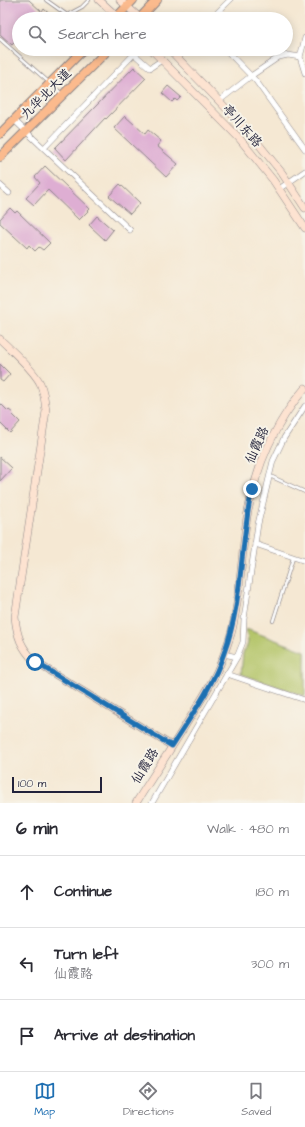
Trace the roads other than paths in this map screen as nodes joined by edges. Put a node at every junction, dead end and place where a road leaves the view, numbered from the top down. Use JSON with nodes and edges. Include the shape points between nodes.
{"nodes":[{"id":1,"x":46,"y":0,"type":"edge"},
{"id":2,"x":89,"y":0,"type":"edge"},
{"id":3,"x":99,"y":0,"type":"edge"},
{"id":4,"x":120,"y":0,"type":"edge"},
{"id":5,"x":133,"y":0,"type":"edge"},
{"id":6,"x":157,"y":0,"type":"edge"},
{"id":7,"x":230,"y":0,"type":"edge"},
{"id":8,"x":127,"y":6,"type":"junction"},
{"id":9,"x":63,"y":12,"type":"edge"},
{"id":10,"x":73,"y":12,"type":"edge"},
{"id":11,"x":111,"y":12,"type":"edge"},
{"id":12,"x":122,"y":12,"type":"edge"},
{"id":13,"x":133,"y":12,"type":"edge"},
{"id":14,"x":146,"y":12,"type":"edge"},
{"id":15,"x":218,"y":12,"type":"edge"},
{"id":16,"x":305,"y":38,"type":"edge"},
{"id":17,"x":0,"y":39,"type":"edge"},
{"id":18,"x":12,"y":50,"type":"edge"},
{"id":19,"x":19,"y":56,"type":"edge"},
{"id":20,"x":77,"y":56,"type":"edge"},
{"id":21,"x":102,"y":56,"type":"edge"},
{"id":22,"x":132,"y":56,"type":"edge"},
{"id":23,"x":136,"y":56,"type":"edge"},
{"id":24,"x":158,"y":56,"type":"edge"},
{"id":25,"x":176,"y":56,"type":"edge"},
{"id":26,"x":232,"y":56,"type":"edge"},
{"id":27,"x":283,"y":56,"type":"edge"},
{"id":28,"x":293,"y":56,"type":"edge"},
{"id":29,"x":300,"y":57,"type":"junction"},
{"id":30,"x":162,"y":60,"type":"junction"},
{"id":31,"x":305,"y":73,"type":"edge"},
{"id":32,"x":251,"y":76,"type":"junction"},
{"id":33,"x":49,"y":83,"type":"junction"},
{"id":34,"x":62,"y":95,"type":"junction"},
{"id":35,"x":219,"y":101,"type":"junction"},
{"id":36,"x":14,"y":120,"type":"junction"},
{"id":37,"x":26,"y":131,"type":"junction"},
{"id":38,"x":0,"y":134,"type":"edge"},
{"id":39,"x":44,"y":148,"type":"junction"},
{"id":40,"x":305,"y":149,"type":"edge"},
{"id":41,"x":0,"y":157,"type":"edge"},
{"id":42,"x":305,"y":171,"type":"edge"},
{"id":43,"x":288,"y":182,"type":"junction"},
{"id":44,"x":0,"y":185,"type":"edge"},
{"id":45,"x":279,"y":189,"type":"junction"},
{"id":46,"x":9,"y":193,"type":"dead end"},
{"id":47,"x":305,"y":208,"type":"edge"},
{"id":48,"x":305,"y":228,"type":"edge"},
{"id":49,"x":130,"y":230,"type":"dead end"},
{"id":50,"x":0,"y":339,"type":"edge"},
{"id":51,"x":305,"y":388,"type":"edge"},
{"id":52,"x":305,"y":406,"type":"edge"},
{"id":53,"x":269,"y":475,"type":"junction"},
{"id":54,"x":305,"y":492,"type":"edge"},
{"id":55,"x":255,"y":544,"type":"junction"},
{"id":56,"x":293,"y":557,"type":"junction"},
{"id":57,"x":305,"y":561,"type":"edge"},
{"id":58,"x":273,"y":622,"type":"dead end"},
{"id":59,"x":224,"y":654,"type":"junction"},
{"id":60,"x":237,"y":657,"type":"junction"},
{"id":61,"x":227,"y":674,"type":"junction"},
{"id":62,"x":305,"y":700,"type":"edge"},
{"id":63,"x":172,"y":746,"type":"junction"},
{"id":64,"x":136,"y":803,"type":"edge"},
{"id":65,"x":152,"y":803,"type":"edge"}],
"edges":[{"from":1,"to":9,"type":"lane"},
{"from":2,"to":10,"type":"lane"},
{"from":3,"to":11,"type":"street"},
{"from":4,"to":8,"type":"street"},
{"from":5,"to":8,"type":"main road"},
{"from":6,"to":14,"type":"main road"},
{"from":7,"to":15,"type":"street"},
{"from":8,"to":12,"type":"main road"},
{"from":8,"to":13,"type":"street"},
{"from":16,"to":29,"type":"street"},
{"from":17,"to":18,"type":"lane"},
{"from":19,"to":33,"type":"lane"},
{"from":20,"to":33,"type":"main road","name":"九华北大道"},
{"from":21,"to":34,"type":"main road","name":"九华北大道"},
{"from":22,"to":39,"type":"street"},
{"from":23,"to":30,"type":"street","via":[[150,68]]},
{"from":24,"to":30,"type":"street","name":"亭川东路"},
{"from":25,"to":35,"type":"street","name":"亭川东路"},
{"from":26,"to":32,"type":"street"},
{"from":27,"to":32,"type":"street"},
{"from":28,"to":29,"type":"street"},
{"from":29,"to":31,"type":"street"},
{"from":30,"to":45,"type":"street","name":"亭川东路","via":[[239,138]]},
{"from":32,"to":35,"type":"street"},
{"from":32,"to":40,"type":"street"},
{"from":33,"to":34,"type":"lane"},
{"from":33,"to":36,"type":"main road","name":"九华北大道"},
{"from":34,"to":37,"type":"main road","name":"九华北大道"},
{"from":35,"to":43,"type":"street","name":"亭川东路","via":[[248,131]]},
{"from":36,"to":37,"type":"street"},
{"from":36,"to":38,"type":"main road","name":"九华北大道"},
{"from":37,"to":39,"type":"street"},
{"from":37,"to":41,"type":"main road","name":"九华北大道"},
{"from":39,"to":49,"type":"street"},
{"from":42,"to":43,"type":"street"},
{"from":43,"to":45,"type":"street"},
{"from":43,"to":47,"type":"street","name":"亭川东路"},
{"from":44,"to":46,"type":"street"},
{"from":45,"to":48,"type":"street","name":"亭川东路"},
{"from":50,"to":63,"type":"street","via":[[40,382],[46,411],[15,617],[17,635],[26,653],[35,662]]},
{"from":51,"to":59,"type":"street","name":"仙霞路","via":[[279,425],[252,489],[239,591]]},
{"from":52,"to":53,"type":"street","via":[[284,438]]},
{"from":53,"to":54,"type":"lane"},
{"from":53,"to":55,"type":"street"},
{"from":55,"to":56,"type":"street"},
{"from":55,"to":60,"type":"street","via":[[243,642]]},
{"from":56,"to":57,"type":"street"},
{"from":56,"to":58,"type":"lane"},
{"from":59,"to":60,"type":"street"},
{"from":59,"to":63,"type":"street","name":"仙霞路","via":[[213,680]]},
{"from":60,"to":61,"type":"street"},
{"from":61,"to":62,"type":"street"},
{"from":61,"to":65,"type":"street"},
{"from":63,"to":64,"type":"street","name":"仙霞路"}]}
